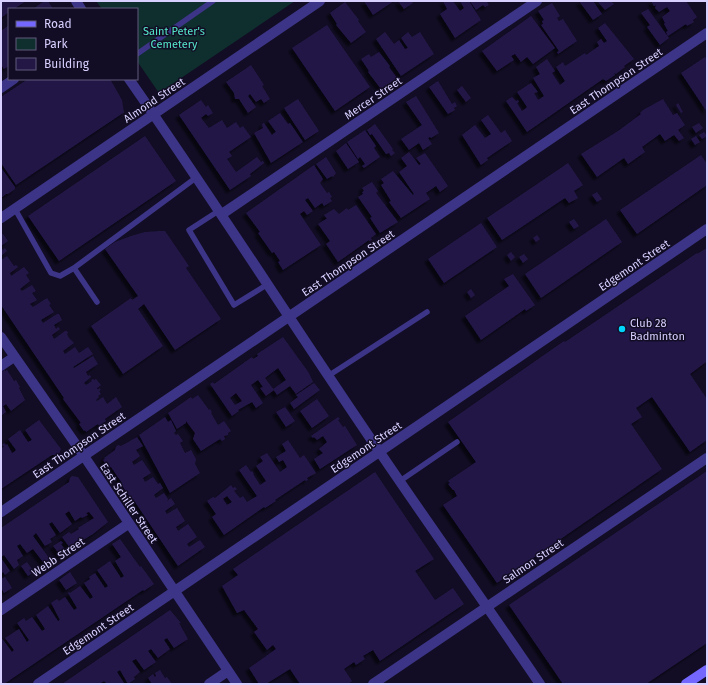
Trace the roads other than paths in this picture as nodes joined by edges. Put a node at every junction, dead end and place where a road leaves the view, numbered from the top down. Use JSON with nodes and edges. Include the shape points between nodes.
{"nodes":[{"id":1,"x":213,"y":1,"type":"edge"},
{"id":2,"x":320,"y":1,"type":"edge"},
{"id":3,"x":537,"y":1,"type":"edge"},
{"id":4,"x":707,"y":33,"type":"edge"},
{"id":5,"x":138,"y":53,"type":"edge"},
{"id":6,"x":13,"y":80,"type":"edge"},
{"id":7,"x":130,"y":80,"type":"edge"},
{"id":8,"x":1,"y":88,"type":"edge"},
{"id":9,"x":154,"y":114,"type":"junction"},
{"id":10,"x":197,"y":177,"type":"junction"},
{"id":11,"x":15,"y":209,"type":"junction"},
{"id":12,"x":221,"y":212,"type":"junction"},
{"id":13,"x":1,"y":218,"type":"edge"},
{"id":14,"x":707,"y":229,"type":"edge"},
{"id":15,"x":74,"y":268,"type":"junction"},
{"id":16,"x":268,"y":284,"type":"junction"},
{"id":17,"x":97,"y":302,"type":"dead end"},
{"id":18,"x":427,"y":312,"type":"dead end"},
{"id":19,"x":289,"y":318,"type":"junction"},
{"id":20,"x":1,"y":337,"type":"edge"},
{"id":21,"x":14,"y":357,"type":"junction"},
{"id":22,"x":1,"y":366,"type":"edge"},
{"id":23,"x":328,"y":376,"type":"junction"},
{"id":24,"x":457,"y":442,"type":"dead end"},
{"id":25,"x":380,"y":452,"type":"junction"},
{"id":26,"x":84,"y":456,"type":"junction"},
{"id":27,"x":707,"y":458,"type":"edge"},
{"id":28,"x":400,"y":481,"type":"junction"},
{"id":29,"x":1,"y":512,"type":"edge"},
{"id":30,"x":128,"y":524,"type":"junction"},
{"id":31,"x":175,"y":592,"type":"junction"},
{"id":32,"x":487,"y":606,"type":"junction"},
{"id":33,"x":1,"y":610,"type":"edge"},
{"id":34,"x":707,"y":670,"type":"edge"},
{"id":35,"x":228,"y":671,"type":"junction"},
{"id":36,"x":38,"y":684,"type":"edge"},
{"id":37,"x":209,"y":684,"type":"edge"},
{"id":38,"x":237,"y":684,"type":"edge"},
{"id":39,"x":373,"y":684,"type":"edge"},
{"id":40,"x":540,"y":684,"type":"edge"},
{"id":41,"x":686,"y":684,"type":"edge"}],
"edges":[{"from":1,"to":5,"type":"lane"},
{"from":2,"to":9,"type":"street","name":"Almond Street"},
{"from":3,"to":12,"type":"street","name":"Mercer Street"},
{"from":4,"to":19,"type":"street","name":"East Thompson Street"},
{"from":6,"to":8,"type":"street"},
{"from":7,"to":9,"type":"street"},
{"from":9,"to":10,"type":"street"},
{"from":9,"to":11,"type":"street","name":"Almond Street"},
{"from":10,"to":12,"type":"street"},
{"from":10,"to":15,"type":"lane"},
{"from":11,"to":13,"type":"street","name":"Almond Street"},
{"from":11,"to":15,"type":"lane","via":[[51,273],[60,276]]},
{"from":12,"to":16,"type":"street"},
{"from":12,"to":16,"type":"lane","via":[[189,230],[234,305]]},
{"from":14,"to":25,"type":"street","name":"Edgemont Street"},
{"from":15,"to":17,"type":"lane"},
{"from":16,"to":19,"type":"street"},
{"from":18,"to":23,"type":"lane"},
{"from":19,"to":23,"type":"street"},
{"from":19,"to":26,"type":"street","name":"East Thompson Street"},
{"from":20,"to":21,"type":"street","name":"East Schiller Street"},
{"from":21,"to":22,"type":"street"},
{"from":21,"to":26,"type":"street","name":"East Schiller Street"},
{"from":23,"to":25,"type":"street"},
{"from":24,"to":28,"type":"lane"},
{"from":25,"to":28,"type":"street"},
{"from":25,"to":31,"type":"street","name":"Edgemont Street"},
{"from":26,"to":29,"type":"street","name":"East Thompson Street"},
{"from":26,"to":30,"type":"street","name":"East Schiller Street"},
{"from":27,"to":32,"type":"street","name":"Salmon Street"},
{"from":28,"to":32,"type":"street"},
{"from":30,"to":31,"type":"street","name":"East Schiller Street"},
{"from":30,"to":33,"type":"street","name":"Webb Street"},
{"from":31,"to":35,"type":"street","name":"East Schiller Street"},
{"from":31,"to":36,"type":"street","name":"Edgemont Street"},
{"from":32,"to":39,"type":"street","name":"Salmon Street"},
{"from":32,"to":40,"type":"street"},
{"from":34,"to":41,"type":"main road"},
{"from":35,"to":37,"type":"street"},
{"from":35,"to":38,"type":"street","name":"East Schiller Street"}]}
